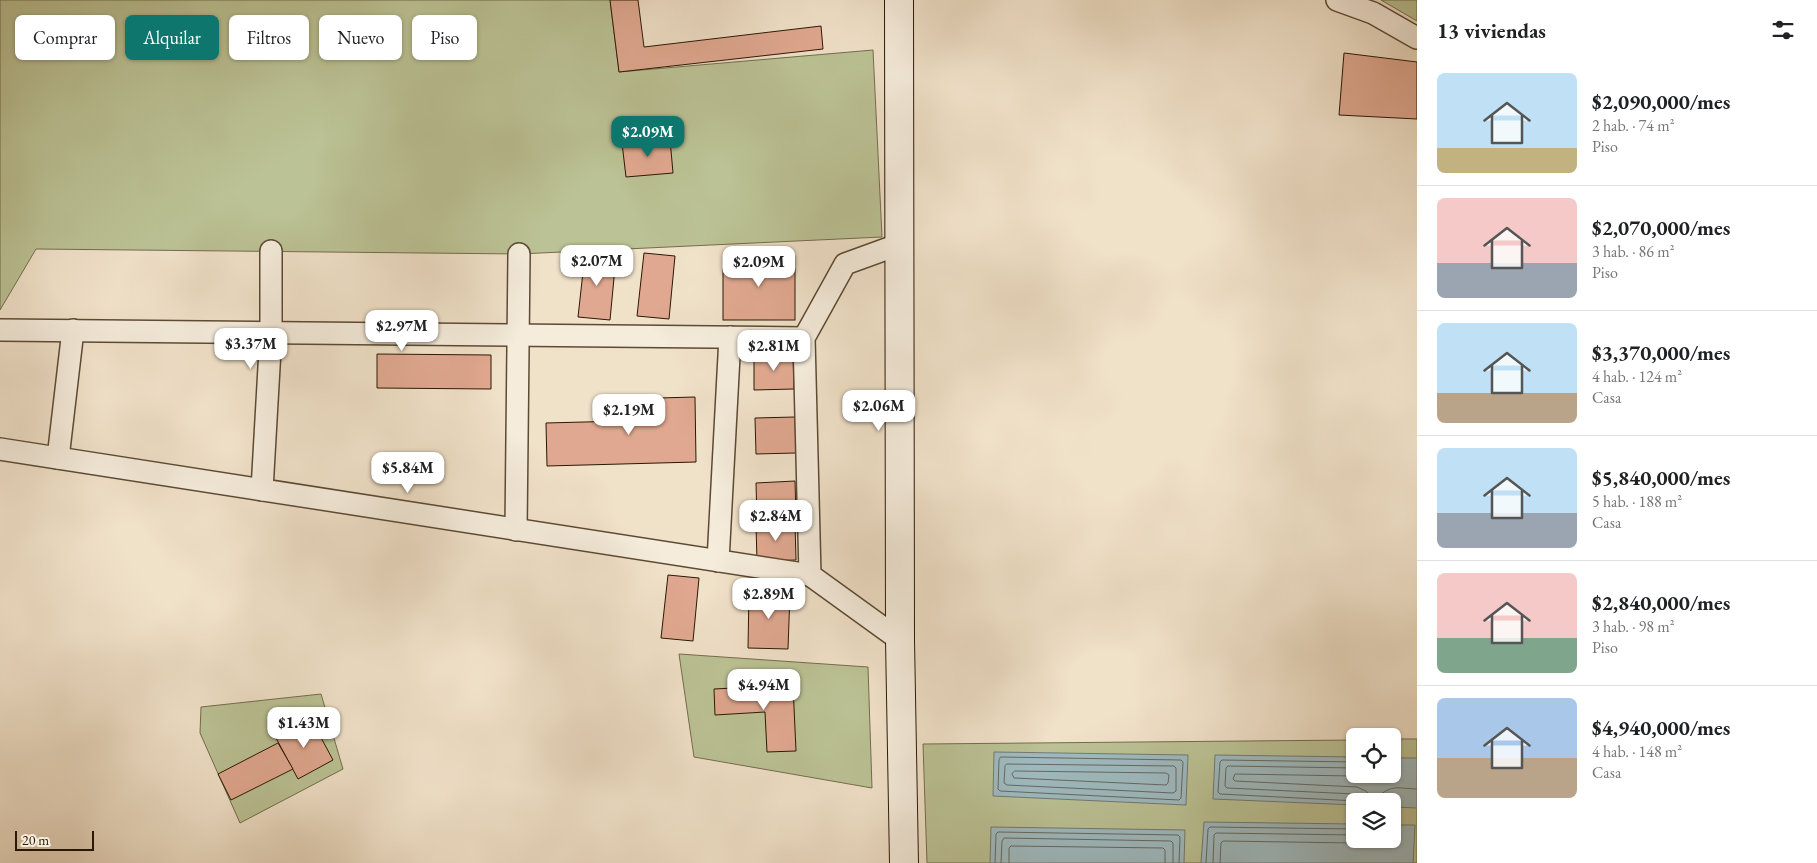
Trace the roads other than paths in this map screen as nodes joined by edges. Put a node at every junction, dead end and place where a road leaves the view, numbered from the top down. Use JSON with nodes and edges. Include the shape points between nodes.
{"nodes":[{"id":1,"x":899,"y":0,"type":"edge"},
{"id":2,"x":1337,"y":0,"type":"edge"},
{"id":3,"x":1417,"y":38,"type":"edge"},
{"id":4,"x":900,"y":244,"type":"junction"},
{"id":5,"x":271,"y":251,"type":"dead end"},
{"id":6,"x":519,"y":254,"type":"dead end"},
{"id":7,"x":0,"y":330,"type":"edge"},
{"id":8,"x":73,"y":330,"type":"junction"},
{"id":9,"x":271,"y":332,"type":"junction"},
{"id":10,"x":518,"y":335,"type":"junction"},
{"id":11,"x":730,"y":337,"type":"junction"},
{"id":12,"x":804,"y":338,"type":"junction"},
{"id":13,"x":0,"y":449,"type":"edge"},
{"id":14,"x":58,"y":458,"type":"junction"},
{"id":15,"x":262,"y":490,"type":"junction"},
{"id":16,"x":516,"y":530,"type":"junction"},
{"id":17,"x":718,"y":561,"type":"junction"},
{"id":18,"x":810,"y":575,"type":"junction"},
{"id":19,"x":900,"y":640,"type":"junction"},
{"id":20,"x":904,"y":863,"type":"edge"}],
"edges":[{"from":1,"to":4,"type":"main road"},
{"from":2,"to":3,"type":"street","via":[[1373,13]]},
{"from":4,"to":12,"type":"street","via":[[845,264]]},
{"from":4,"to":19,"type":"main road"},
{"from":5,"to":9,"type":"street"},
{"from":6,"to":10,"type":"street"},
{"from":7,"to":8,"type":"street"},
{"from":8,"to":9,"type":"street"},
{"from":8,"to":14,"type":"street"},
{"from":9,"to":10,"type":"street"},
{"from":9,"to":15,"type":"street"},
{"from":10,"to":11,"type":"street"},
{"from":10,"to":16,"type":"street"},
{"from":11,"to":12,"type":"street"},
{"from":11,"to":17,"type":"street"},
{"from":12,"to":18,"type":"street"},
{"from":13,"to":14,"type":"street"},
{"from":14,"to":15,"type":"street"},
{"from":15,"to":16,"type":"street"},
{"from":16,"to":17,"type":"street"},
{"from":17,"to":18,"type":"street"},
{"from":18,"to":19,"type":"street"},
{"from":19,"to":20,"type":"main road"}]}
